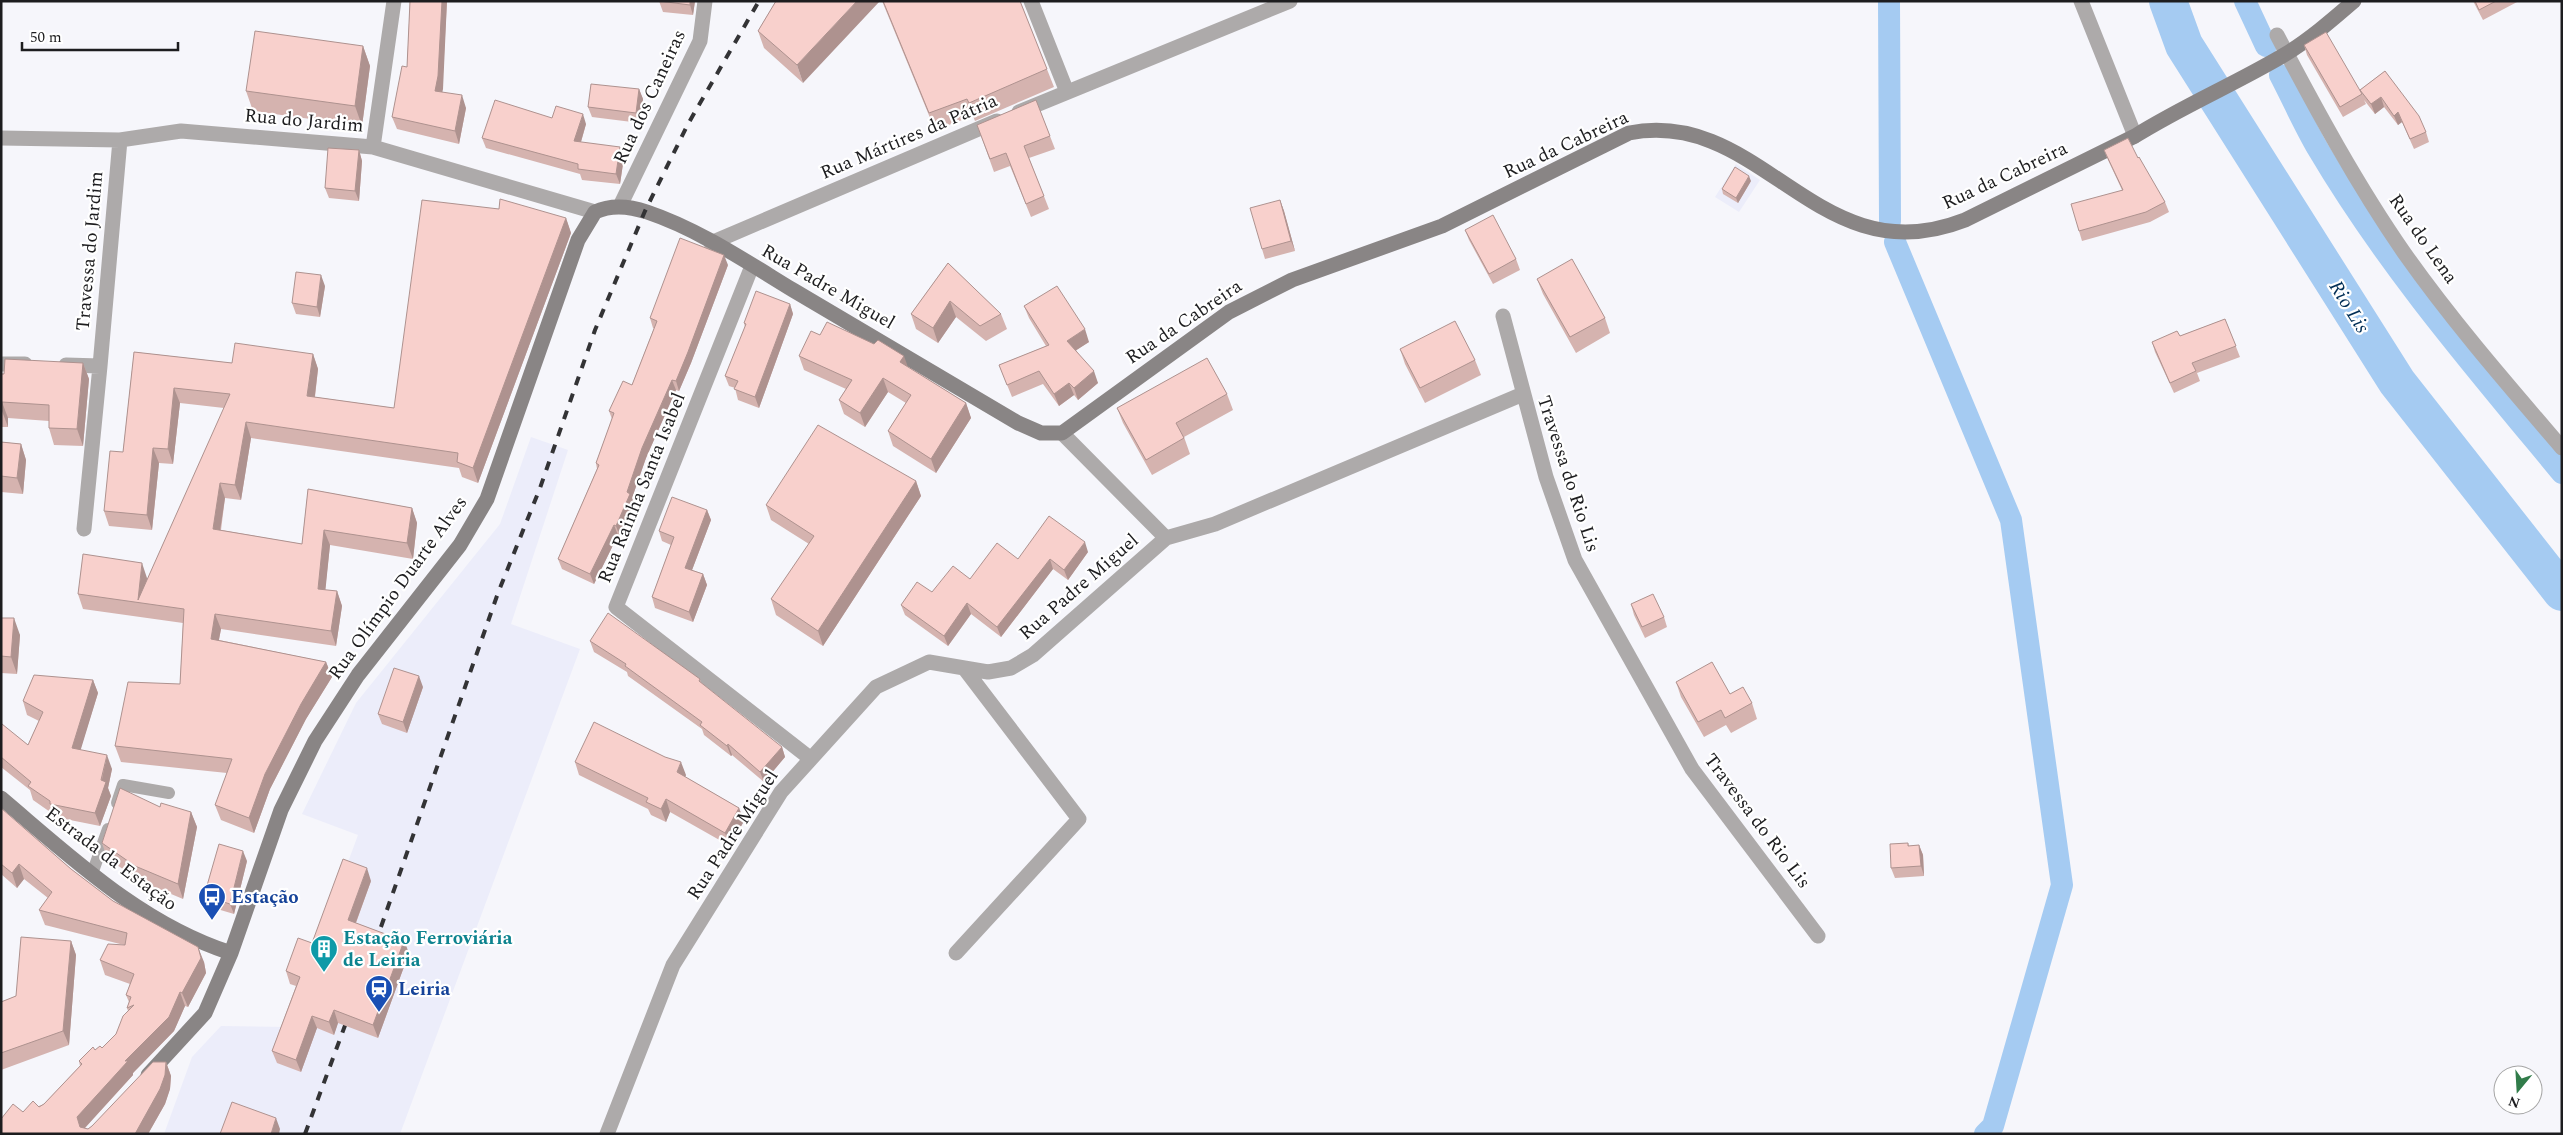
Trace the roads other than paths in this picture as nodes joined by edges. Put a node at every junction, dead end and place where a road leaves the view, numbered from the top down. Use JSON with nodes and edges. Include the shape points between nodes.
{"nodes":[{"id":1,"x":394,"y":1,"type":"edge"},
{"id":2,"x":705,"y":1,"type":"edge"},
{"id":3,"x":1031,"y":1,"type":"edge"},
{"id":4,"x":1290,"y":1,"type":"edge"},
{"id":5,"x":2081,"y":1,"type":"edge"},
{"id":6,"x":2354,"y":1,"type":"edge"},
{"id":7,"x":2277,"y":35,"type":"dead end"},
{"id":8,"x":2286,"y":54,"type":"junction"},
{"id":9,"x":1067,"y":92,"type":"junction"},
{"id":10,"x":2135,"y":136,"type":"junction"},
{"id":11,"x":1,"y":138,"type":"edge"},
{"id":12,"x":120,"y":140,"type":"junction"},
{"id":13,"x":373,"y":147,"type":"junction"},
{"id":14,"x":620,"y":206,"type":"junction"},
{"id":15,"x":595,"y":212,"type":"junction"},
{"id":16,"x":711,"y":243,"type":"junction"},
{"id":17,"x":752,"y":266,"type":"junction"},
{"id":18,"x":1503,"y":316,"type":"dead end"},
{"id":19,"x":1,"y":364,"type":"edge"},
{"id":20,"x":100,"y":366,"type":"junction"},
{"id":21,"x":1522,"y":394,"type":"junction"},
{"id":22,"x":1062,"y":433,"type":"junction"},
{"id":23,"x":2562,"y":448,"type":"edge"},
{"id":24,"x":84,"y":529,"type":"dead end"},
{"id":25,"x":1166,"y":538,"type":"junction"},
{"id":26,"x":964,"y":668,"type":"junction"},
{"id":27,"x":811,"y":759,"type":"junction"},
{"id":28,"x":169,"y":793,"type":"dead end"},
{"id":29,"x":1,"y":798,"type":"edge"},
{"id":30,"x":92,"y":874,"type":"junction"},
{"id":31,"x":1818,"y":936,"type":"dead end"},
{"id":32,"x":231,"y":953,"type":"junction"},
{"id":33,"x":956,"y":953,"type":"dead end"},
{"id":34,"x":138,"y":1086,"type":"edge"},
{"id":35,"x":607,"y":1134,"type":"edge"}],
"edges":[{"from":1,"to":13,"type":"street"},
{"from":2,"to":14,"type":"street","name":"Rua dos Caneiras","via":[[700,41]]},
{"from":3,"to":9,"type":"street"},
{"from":4,"to":9,"type":"street","name":"Rua Mártires da Pátria"},
{"from":5,"to":10,"type":"street"},
{"from":6,"to":8,"type":"main road","name":"Rua da Cabreira"},
{"from":7,"to":8,"type":"street","name":"Rua do Lena"},
{"from":8,"to":10,"type":"main road","name":"Rua da Cabreira"},
{"from":8,"to":23,"type":"street","name":"Rua do Lena","via":[[2333,139],[2405,253],[2487,360]]},
{"from":9,"to":16,"type":"street","name":"Rua Mártires da Pátria"},
{"from":10,"to":22,"type":"main road","name":"Rua da Cabreira","via":[[1965,220],[1914,233],[1874,230],[1846,221],[1711,139],[1654,130],[1629,133],[1442,226],[1292,280],[1259,296],[1229,312]]},
{"from":11,"to":12,"type":"street","name":"Rua do Jardim"},
{"from":12,"to":13,"type":"street","name":"Rua do Jardim","via":[[181,131]]},
{"from":12,"to":20,"type":"street","name":"Travessa do Jardim"},
{"from":13,"to":15,"type":"street","name":"Rua do Jardim"},
{"from":14,"to":15,"type":"main road","name":"Rua Padre Miguel"},
{"from":14,"to":16,"type":"main road","name":"Rua Padre Miguel","via":[[645,211]]},
{"from":15,"to":32,"type":"main road","name":"Rua Olímpio Duarte Alves","via":[[578,240],[487,499],[460,545],[358,675],[315,741],[281,810]]},
{"from":16,"to":17,"type":"main road","name":"Rua Padre Miguel"},
{"from":17,"to":22,"type":"main road","name":"Rua Padre Miguel","via":[[1018,423],[1041,433]]},
{"from":17,"to":27,"type":"street","name":"Rua Rainha Santa Isabel","via":[[616,607]]},
{"from":18,"to":21,"type":"street"},
{"from":19,"to":20,"type":"street"},
{"from":20,"to":24,"type":"street","name":"Travessa do Jardim"},
{"from":21,"to":25,"type":"street","name":"Travessa do Rio Lis","via":[[1215,524]]},
{"from":21,"to":31,"type":"street","name":"Travessa do Rio Lis","via":[[1575,560],[1692,769]]},
{"from":22,"to":25,"type":"street","name":"Rua Padre Miguel"},
{"from":25,"to":26,"type":"street","name":"Rua Padre Miguel","via":[[1033,655],[1011,668],[988,672]]},
{"from":26,"to":27,"type":"street","name":"Rua Padre Miguel","via":[[930,662],[876,687]]},
{"from":26,"to":33,"type":"street","via":[[1079,818]]},
{"from":27,"to":35,"type":"street","name":"Rua Padre Miguel","via":[[781,792],[673,965]]},
{"from":28,"to":30,"type":"lane","via":[[123,785]]},
{"from":29,"to":30,"type":"main road","name":"Estrada da Estação"},
{"from":30,"to":32,"type":"main road","name":"Estrada da Estação","via":[[157,921]]},
{"from":32,"to":34,"type":"main road","name":"Rua Olímpio Duarte Alves","via":[[205,1013]]}]}
